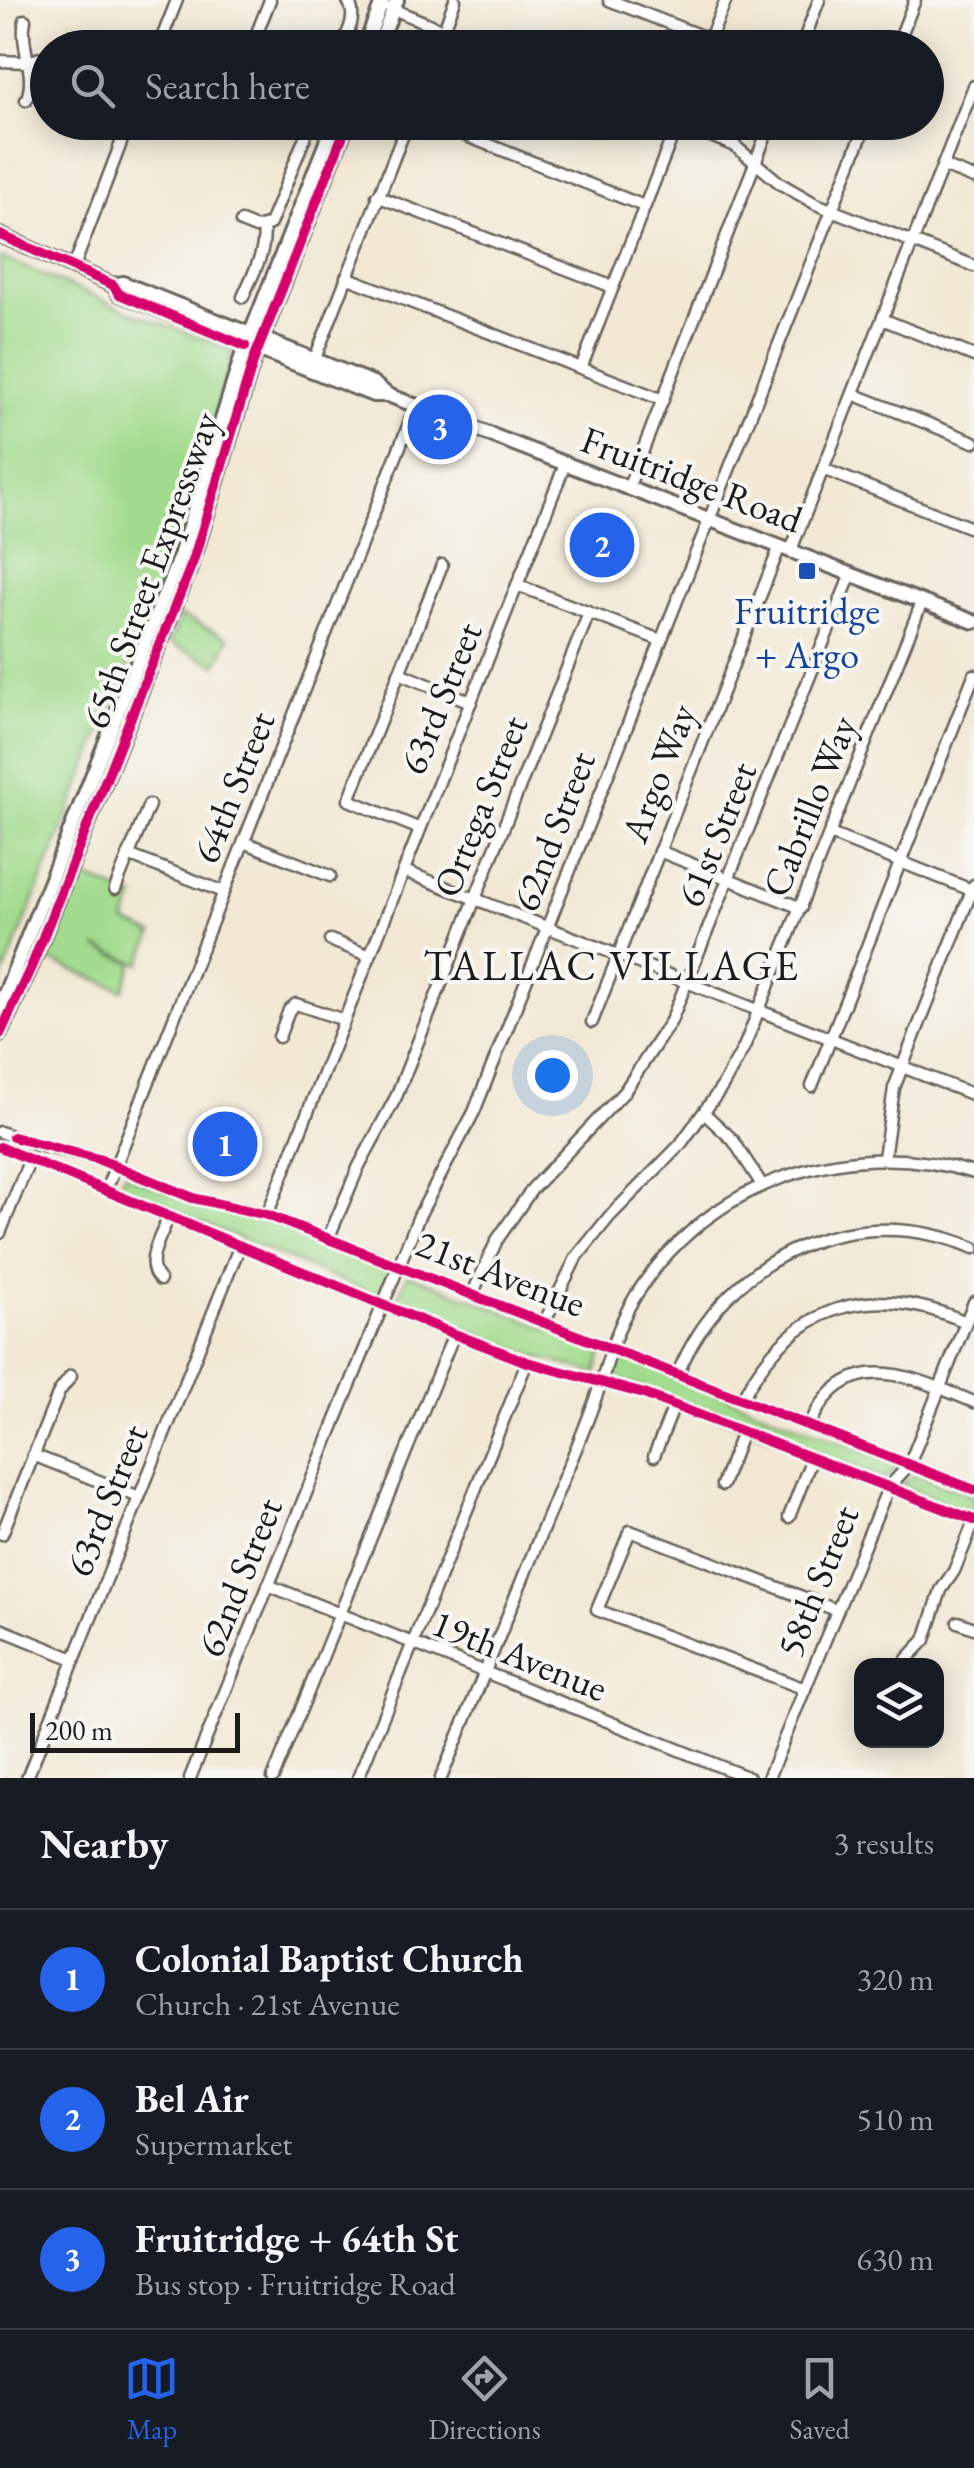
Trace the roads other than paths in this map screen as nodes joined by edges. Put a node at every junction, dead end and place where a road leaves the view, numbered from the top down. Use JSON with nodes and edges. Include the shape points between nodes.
{"nodes":[{"id":1,"x":177,"y":0,"type":"edge"},
{"id":2,"x":270,"y":0,"type":"edge"},
{"id":3,"x":349,"y":0,"type":"edge"},
{"id":4,"x":455,"y":0,"type":"edge"},
{"id":5,"x":609,"y":0,"type":"edge"},
{"id":6,"x":726,"y":0,"type":"edge"},
{"id":7,"x":819,"y":0,"type":"edge"},
{"id":8,"x":915,"y":0,"type":"edge"},
{"id":9,"x":388,"y":3,"type":"edge"},
{"id":10,"x":25,"y":20,"type":"dead end"},
{"id":11,"x":165,"y":30,"type":"edge"},
{"id":12,"x":258,"y":30,"type":"edge"},
{"id":13,"x":348,"y":30,"type":"edge"},
{"id":14,"x":374,"y":30,"type":"edge"},
{"id":15,"x":382,"y":30,"type":"edge"},
{"id":16,"x":444,"y":30,"type":"joint"},
{"id":17,"x":678,"y":30,"type":"edge"},
{"id":18,"x":713,"y":30,"type":"edge"},
{"id":19,"x":808,"y":30,"type":"edge"},
{"id":20,"x":903,"y":30,"type":"edge"},
{"id":21,"x":0,"y":61,"type":"edge"},
{"id":22,"x":30,"y":61,"type":"edge"},
{"id":23,"x":26,"y":62,"type":"junction"},
{"id":24,"x":974,"y":86,"type":"edge"},
{"id":25,"x":26,"y":100,"type":"dead end"},
{"id":26,"x":122,"y":140,"type":"edge"},
{"id":27,"x":304,"y":140,"type":"edge"},
{"id":28,"x":327,"y":140,"type":"edge"},
{"id":29,"x":340,"y":140,"type":"edge"},
{"id":30,"x":400,"y":140,"type":"edge"},
{"id":31,"x":477,"y":140,"type":"edge"},
{"id":32,"x":670,"y":140,"type":"edge"},
{"id":33,"x":720,"y":140,"type":"edge"},
{"id":34,"x":765,"y":140,"type":"edge"},
{"id":35,"x":860,"y":140,"type":"edge"},
{"id":36,"x":756,"y":163,"type":"junction"},
{"id":37,"x":943,"y":166,"type":"junction"},
{"id":38,"x":974,"y":178,"type":"edge"},
{"id":39,"x":377,"y":196,"type":"junction"},
{"id":40,"x":644,"y":206,"type":"junction"},
{"id":41,"x":832,"y":210,"type":"junction"},
{"id":42,"x":241,"y":222,"type":"dead end"},
{"id":43,"x":263,"y":228,"type":"junction"},
{"id":44,"x":0,"y":235,"type":"edge"},
{"id":45,"x":912,"y":242,"type":"junction"},
{"id":46,"x":974,"y":266,"type":"edge"},
{"id":47,"x":73,"y":268,"type":"junction"},
{"id":48,"x":346,"y":278,"type":"junction"},
{"id":49,"x":612,"y":286,"type":"junction"},
{"id":50,"x":243,"y":297,"type":"dead end"},
{"id":51,"x":882,"y":319,"type":"junction"},
{"id":52,"x":254,"y":343,"type":"junction"},
{"id":53,"x":974,"y":356,"type":"edge"},
{"id":54,"x":314,"y":361,"type":"junction"},
{"id":55,"x":580,"y":368,"type":"junction"},
{"id":56,"x":853,"y":394,"type":"junction"},
{"id":57,"x":388,"y":395,"type":"junction"},
{"id":58,"x":663,"y":400,"type":"junction"},
{"id":59,"x":416,"y":406,"type":"junction"},
{"id":60,"x":974,"y":442,"type":"edge"},
{"id":61,"x":566,"y":462,"type":"junction"},
{"id":62,"x":823,"y":470,"type":"junction"},
{"id":63,"x":629,"y":486,"type":"junction"},
{"id":64,"x":709,"y":518,"type":"junction"},
{"id":65,"x":974,"y":530,"type":"edge"},
{"id":66,"x":786,"y":548,"type":"junction"},
{"id":67,"x":442,"y":566,"type":"dead end"},
{"id":68,"x":850,"y":574,"type":"junction"},
{"id":69,"x":517,"y":586,"type":"junction"},
{"id":70,"x":922,"y":602,"type":"junction"},
{"id":71,"x":589,"y":613,"type":"junction"},
{"id":72,"x":974,"y":622,"type":"edge"},
{"id":73,"x":660,"y":640,"type":"junction"},
{"id":74,"x":400,"y":673,"type":"junction"},
{"id":75,"x":974,"y":675,"type":"edge"},
{"id":76,"x":471,"y":702,"type":"junction"},
{"id":77,"x":149,"y":805,"type":"dead end"},
{"id":78,"x":420,"y":829,"type":"junction"},
{"id":79,"x":830,"y":834,"type":"junction"},
{"id":80,"x":244,"y":842,"type":"junction"},
{"id":81,"x":660,"y":851,"type":"junction"},
{"id":82,"x":128,"y":856,"type":"junction"},
{"id":83,"x":900,"y":862,"type":"junction"},
{"id":84,"x":404,"y":871,"type":"junction"},
{"id":85,"x":330,"y":876,"type":"dead end"},
{"id":86,"x":730,"y":880,"type":"junction"},
{"id":87,"x":115,"y":889,"type":"dead end"},
{"id":88,"x":973,"y":889,"type":"edge"},
{"id":89,"x":224,"y":892,"type":"junction"},
{"id":90,"x":475,"y":899,"type":"junction"},
{"id":91,"x":801,"y":908,"type":"junction"},
{"id":92,"x":547,"y":927,"type":"junction"},
{"id":93,"x":330,"y":940,"type":"dead end"},
{"id":94,"x":618,"y":955,"type":"junction"},
{"id":95,"x":370,"y":956,"type":"junction"},
{"id":96,"x":689,"y":983,"type":"junction"},
{"id":97,"x":0,"y":1006,"type":"edge"},
{"id":98,"x":760,"y":1011,"type":"junction"},
{"id":99,"x":344,"y":1020,"type":"junction"},
{"id":100,"x":592,"y":1022,"type":"dead end"},
{"id":101,"x":0,"y":1034,"type":"edge"},
{"id":102,"x":279,"y":1037,"type":"dead end"},
{"id":103,"x":831,"y":1039,"type":"junction"},
{"id":104,"x":902,"y":1067,"type":"junction"},
{"id":105,"x":812,"y":1086,"type":"dead end"},
{"id":106,"x":973,"y":1093,"type":"edge"},
{"id":107,"x":704,"y":1113,"type":"junction"},
{"id":108,"x":0,"y":1132,"type":"edge"},
{"id":109,"x":0,"y":1147,"type":"edge"},
{"id":110,"x":884,"y":1158,"type":"junction"},
{"id":111,"x":30,"y":1159,"type":"junction"},
{"id":112,"x":115,"y":1166,"type":"junction"},
{"id":113,"x":974,"y":1173,"type":"edge"},
{"id":114,"x":762,"y":1185,"type":"junction"},
{"id":115,"x":106,"y":1190,"type":"junction"},
{"id":116,"x":267,"y":1215,"type":"junction"},
{"id":117,"x":170,"y":1216,"type":"junction"},
{"id":118,"x":0,"y":1233,"type":"edge"},
{"id":119,"x":328,"y":1239,"type":"junction"},
{"id":120,"x":240,"y":1245,"type":"junction"},
{"id":121,"x":974,"y":1248,"type":"edge"},
{"id":122,"x":399,"y":1266,"type":"junction"},
{"id":123,"x":160,"y":1280,"type":"dead end"},
{"id":124,"x":472,"y":1295,"type":"junction"},
{"id":125,"x":974,"y":1302,"type":"edge"},
{"id":126,"x":382,"y":1305,"type":"junction"},
{"id":127,"x":966,"y":1322,"type":"junction"},
{"id":128,"x":544,"y":1323,"type":"junction"},
{"id":129,"x":454,"y":1334,"type":"junction"},
{"id":130,"x":610,"y":1347,"type":"junction"},
{"id":131,"x":528,"y":1362,"type":"junction"},
{"id":132,"x":678,"y":1374,"type":"junction"},
{"id":133,"x":71,"y":1376,"type":"dead end"},
{"id":134,"x":601,"y":1383,"type":"junction"},
{"id":135,"x":939,"y":1388,"type":"junction"},
{"id":136,"x":742,"y":1399,"type":"junction"},
{"id":137,"x":974,"y":1402,"type":"edge"},
{"id":138,"x":674,"y":1406,"type":"junction"},
{"id":139,"x":809,"y":1426,"type":"junction"},
{"id":140,"x":742,"y":1432,"type":"junction"},
{"id":141,"x":33,"y":1455,"type":"junction"},
{"id":142,"x":654,"y":1456,"type":"dead end"},
{"id":143,"x":812,"y":1458,"type":"junction"},
{"id":144,"x":910,"y":1465,"type":"junction"},
{"id":145,"x":722,"y":1485,"type":"dead end"},
{"id":146,"x":888,"y":1488,"type":"junction"},
{"id":147,"x":974,"y":1490,"type":"edge"},
{"id":148,"x":139,"y":1498,"type":"junction"},
{"id":149,"x":789,"y":1517,"type":"dead end"},
{"id":150,"x":974,"y":1521,"type":"edge"},
{"id":151,"x":2,"y":1534,"type":"edge"},
{"id":152,"x":268,"y":1585,"type":"junction"},
{"id":153,"x":836,"y":1610,"type":"junction"},
{"id":154,"x":340,"y":1615,"type":"junction"},
{"id":155,"x":958,"y":1622,"type":"dead end"},
{"id":156,"x":974,"y":1628,"type":"edge"},
{"id":157,"x":0,"y":1630,"type":"edge"},
{"id":158,"x":412,"y":1644,"type":"junction"},
{"id":159,"x":909,"y":1658,"type":"edge"},
{"id":160,"x":74,"y":1659,"type":"junction"},
{"id":161,"x":484,"y":1674,"type":"junction"},
{"id":162,"x":804,"y":1689,"type":"junction"},
{"id":163,"x":27,"y":1778,"type":"edge"},
{"id":164,"x":190,"y":1778,"type":"edge"},
{"id":165,"x":273,"y":1778,"type":"edge"},
{"id":166,"x":358,"y":1778,"type":"edge"},
{"id":167,"x":441,"y":1778,"type":"edge"},
{"id":168,"x":750,"y":1778,"type":"edge"},
{"id":169,"x":768,"y":1778,"type":"edge"}],
"edges":[{"from":1,"to":11,"type":"street"},
{"from":2,"to":12,"type":"street"},
{"from":3,"to":13,"type":"street","via":[[354,9]]},
{"from":4,"to":16,"type":"street"},
{"from":5,"to":17,"type":"street"},
{"from":6,"to":18,"type":"street"},
{"from":7,"to":19,"type":"street"},
{"from":8,"to":20,"type":"street"},
{"from":9,"to":14,"type":"main road"},
{"from":9,"to":15,"type":"main road"},
{"from":9,"to":16,"type":"street"},
{"from":10,"to":23,"type":"street"},
{"from":21,"to":23,"type":"street"},
{"from":22,"to":23,"type":"street"},
{"from":23,"to":25,"type":"street"},
{"from":24,"to":37,"type":"street"},
{"from":26,"to":47,"type":"street"},
{"from":27,"to":43,"type":"street"},
{"from":28,"to":52,"type":"main road","name":"65th Street Expressway"},
{"from":29,"to":52,"type":"main road","name":"65th Street Expressway"},
{"from":30,"to":39,"type":"street"},
{"from":31,"to":40,"type":"street"},
{"from":32,"to":40,"type":"street"},
{"from":33,"to":36,"type":"street"},
{"from":34,"to":36,"type":"street"},
{"from":35,"to":41,"type":"street","name":"62nd Street"},
{"from":36,"to":41,"type":"street"},
{"from":36,"to":58,"type":"street"},
{"from":37,"to":38,"type":"street"},
{"from":37,"to":45,"type":"street"},
{"from":39,"to":48,"type":"street"},
{"from":39,"to":49,"type":"street"},
{"from":40,"to":49,"type":"street"},
{"from":41,"to":45,"type":"street"},
{"from":41,"to":64,"type":"street","name":"62nd Street"},
{"from":42,"to":43,"type":"street"},
{"from":43,"to":50,"type":"street","via":[[265,242]]},
{"from":44,"to":47,"type":"main road","name":"Fruitridge Road"},
{"from":45,"to":46,"type":"street"},
{"from":45,"to":51,"type":"street"},
{"from":47,"to":52,"type":"main road","name":"Fruitridge Road","via":[[112,285],[123,283]]},
{"from":48,"to":54,"type":"street"},
{"from":48,"to":55,"type":"street"},
{"from":49,"to":55,"type":"street"},
{"from":51,"to":53,"type":"street"},
{"from":51,"to":56,"type":"street"},
{"from":52,"to":54,"type":"main road","name":"Fruitridge Road"},
{"from":52,"to":57,"type":"main road","name":"Fruitridge Road","via":[[373,396]]},
{"from":52,"to":97,"type":"main road","name":"65th Street Expressway","via":[[180,556]]},
{"from":52,"to":101,"type":"main road","name":"65th Street Expressway","via":[[193,562]]},
{"from":54,"to":57,"type":"main road","name":"Fruitridge Road"},
{"from":55,"to":58,"type":"street"},
{"from":56,"to":60,"type":"street"},
{"from":56,"to":62,"type":"street"},
{"from":57,"to":59,"type":"main road","name":"Fruitridge Road"},
{"from":58,"to":63,"type":"street"},
{"from":59,"to":61,"type":"main road","name":"Fruitridge Road"},
{"from":59,"to":80,"type":"street","name":"64th Street"},
{"from":61,"to":63,"type":"main road","name":"Fruitridge Road"},
{"from":61,"to":69,"type":"street","name":"63rd Street"},
{"from":62,"to":65,"type":"street"},
{"from":62,"to":66,"type":"street"},
{"from":63,"to":64,"type":"main road","name":"Fruitridge Road"},
{"from":64,"to":66,"type":"main road","name":"Fruitridge Road"},
{"from":64,"to":73,"type":"street","name":"62nd Street"},
{"from":66,"to":68,"type":"main road","name":"Fruitridge Road"},
{"from":66,"to":81,"type":"street","name":"Argo Way"},
{"from":67,"to":74,"type":"street"},
{"from":68,"to":70,"type":"main road","name":"Fruitridge Road"},
{"from":68,"to":86,"type":"street","name":"61st Street"},
{"from":69,"to":71,"type":"street"},
{"from":69,"to":76,"type":"street","name":"63rd Street"},
{"from":70,"to":72,"type":"main road","name":"Fruitridge Road"},
{"from":70,"to":79,"type":"street","name":"Cabrillo Way"},
{"from":71,"to":73,"type":"street"},
{"from":71,"to":90,"type":"street","name":"Ortega Street"},
{"from":73,"to":92,"type":"street","name":"62nd Street"},
{"from":74,"to":76,"type":"street"},
{"from":74,"to":78,"type":"street","via":[[349,800]]},
{"from":75,"to":83,"type":"street"},
{"from":76,"to":78,"type":"street","name":"63rd Street"},
{"from":77,"to":82,"type":"street"},
{"from":78,"to":84,"type":"street","name":"63rd Street"},
{"from":79,"to":83,"type":"street"},
{"from":79,"to":91,"type":"street","name":"Cabrillo Way"},
{"from":80,"to":85,"type":"street"},
{"from":80,"to":89,"type":"street","name":"64th Street"},
{"from":81,"to":86,"type":"street"},
{"from":81,"to":94,"type":"street","name":"Argo Way"},
{"from":82,"to":87,"type":"street"},
{"from":82,"to":89,"type":"street"},
{"from":83,"to":88,"type":"street"},
{"from":83,"to":103,"type":"street"},
{"from":84,"to":90,"type":"street"},
{"from":84,"to":95,"type":"street","name":"63rd Street"},
{"from":86,"to":91,"type":"street"},
{"from":86,"to":96,"type":"street","name":"61st Street"},
{"from":88,"to":104,"type":"street"},
{"from":89,"to":112,"type":"street","name":"64th Street"},
{"from":90,"to":92,"type":"street"},
{"from":90,"to":119,"type":"street","name":"Ortega Street","via":[[396,1097]]},
{"from":91,"to":98,"type":"street","name":"Cabrillo Way"},
{"from":92,"to":94,"type":"street"},
{"from":92,"to":122,"type":"street","name":"62nd Street","via":[[470,1122]]},
{"from":93,"to":95,"type":"street"},
{"from":94,"to":96,"type":"street"},
{"from":94,"to":100,"type":"street","name":"Argo Way"},
{"from":95,"to":99,"type":"street","name":"63rd Street"},
{"from":96,"to":98,"type":"street"},
{"from":96,"to":124,"type":"street","name":"61st Street","via":[[641,1070],[514,1214]]},
{"from":98,"to":103,"type":"street"},
{"from":98,"to":107,"type":"street","name":"Cabrillo Way"},
{"from":99,"to":102,"type":"street","via":[[296,1004]]},
{"from":99,"to":116,"type":"street","name":"63rd Street"},
{"from":103,"to":104,"type":"street"},
{"from":103,"to":105,"type":"street"},
{"from":104,"to":106,"type":"street"},
{"from":104,"to":110,"type":"street"},
{"from":107,"to":114,"type":"street"},
{"from":107,"to":128,"type":"street","name":"Cabrillo Way","via":[[588,1242]]},
{"from":108,"to":112,"type":"street","name":"21st Avenue"},
{"from":109,"to":111,"type":"street","name":"21st Avenue"},
{"from":110,"to":113,"type":"street"},
{"from":110,"to":114,"type":"street","via":[[824,1164]]},
{"from":111,"to":115,"type":"street","name":"21st Avenue"},
{"from":111,"to":118,"type":"street"},
{"from":112,"to":115,"type":"street","name":"64th Street"},
{"from":112,"to":116,"type":"street","name":"21st Avenue","via":[[193,1198]]},
{"from":114,"to":130,"type":"street","via":[[721,1208],[670,1251]]},
{"from":115,"to":117,"type":"street","name":"21st Avenue"},
{"from":116,"to":119,"type":"street","name":"21st Avenue"},
{"from":117,"to":120,"type":"street","name":"21st Avenue"},
{"from":117,"to":123,"type":"street","via":[[151,1264]]},
{"from":119,"to":122,"type":"street","name":"21st Avenue"},
{"from":120,"to":126,"type":"street","name":"21st Avenue"},
{"from":120,"to":148,"type":"street","name":"63rd Street"},
{"from":121,"to":132,"type":"street","via":[[884,1230],[808,1244],[769,1263],[724,1300]]},
{"from":122,"to":124,"type":"street","name":"21st Avenue"},
{"from":122,"to":126,"type":"street","name":"62nd Street"},
{"from":124,"to":128,"type":"street","name":"21st Avenue"},
{"from":125,"to":127,"type":"street","name":"58th Street"},
{"from":126,"to":129,"type":"street","name":"21st Avenue"},
{"from":126,"to":152,"type":"street","name":"62nd Street"},
{"from":127,"to":135,"type":"street","name":"58th Street"},
{"from":127,"to":136,"type":"street","via":[[905,1302],[834,1310],[780,1343]]},
{"from":128,"to":130,"type":"street","name":"21st Avenue"},
{"from":129,"to":131,"type":"street","name":"21st Avenue"},
{"from":129,"to":154,"type":"street"},
{"from":130,"to":132,"type":"street","name":"21st Avenue"},
{"from":130,"to":134,"type":"street"},
{"from":131,"to":134,"type":"street","name":"21st Avenue"},
{"from":131,"to":158,"type":"street"},
{"from":132,"to":136,"type":"street","name":"21st Avenue"},
{"from":133,"to":141,"type":"street"},
{"from":134,"to":138,"type":"street","name":"21st Avenue"},
{"from":134,"to":161,"type":"street"},
{"from":135,"to":137,"type":"street"},
{"from":135,"to":139,"type":"street","via":[[900,1374],[866,1374],[830,1394]]},
{"from":135,"to":144,"type":"street","name":"58th Street"},
{"from":136,"to":139,"type":"street","name":"21st Avenue"},
{"from":138,"to":140,"type":"street","name":"21st Avenue"},
{"from":138,"to":142,"type":"street"},
{"from":139,"to":144,"type":"street","name":"21st Avenue"},
{"from":140,"to":143,"type":"street","name":"21st Avenue"},
{"from":140,"to":145,"type":"street"},
{"from":141,"to":148,"type":"street"},
{"from":141,"to":151,"type":"street"},
{"from":143,"to":146,"type":"street","name":"21st Avenue"},
{"from":143,"to":149,"type":"street"},
{"from":144,"to":146,"type":"street","name":"58th Street"},
{"from":144,"to":147,"type":"street","name":"21st Avenue"},
{"from":146,"to":150,"type":"street","name":"21st Avenue"},
{"from":146,"to":153,"type":"street","name":"58th Street"},
{"from":148,"to":160,"type":"street","name":"63rd Street"},
{"from":150,"to":159,"type":"street","via":[[925,1640]]},
{"from":152,"to":154,"type":"street","name":"19th Avenue"},
{"from":152,"to":164,"type":"street","name":"62nd Street"},
{"from":153,"to":162,"type":"street","name":"58th Street"},
{"from":153,"to":162,"type":"street","via":[[630,1531],[597,1610]]},
{"from":154,"to":158,"type":"street","name":"19th Avenue"},
{"from":154,"to":165,"type":"street"},
{"from":155,"to":156,"type":"street"},
{"from":157,"to":160,"type":"street"},
{"from":158,"to":161,"type":"street","name":"19th Avenue"},
{"from":158,"to":166,"type":"street"},
{"from":160,"to":163,"type":"street","name":"63rd Street"},
{"from":161,"to":167,"type":"street"},
{"from":161,"to":168,"type":"street","name":"19th Avenue"},
{"from":162,"to":169,"type":"street","name":"58th Street"}]}
